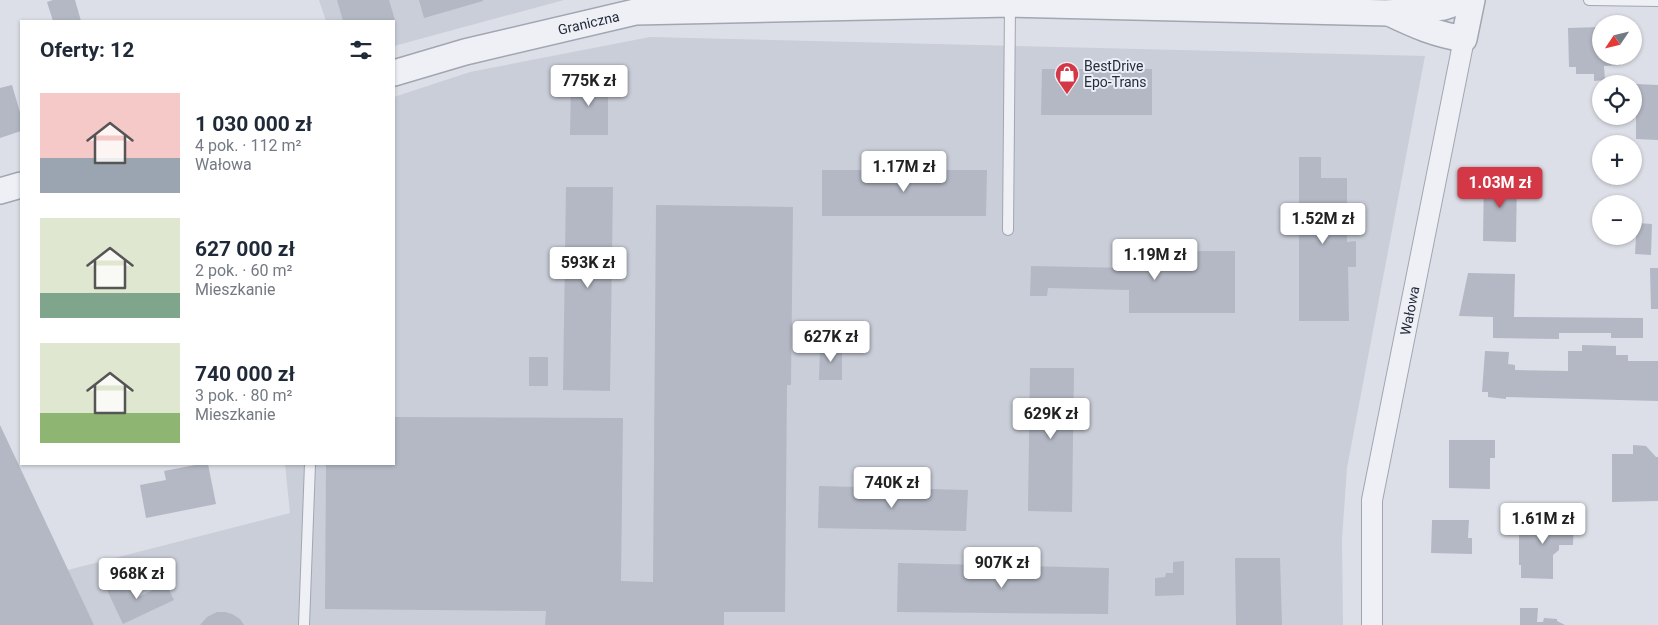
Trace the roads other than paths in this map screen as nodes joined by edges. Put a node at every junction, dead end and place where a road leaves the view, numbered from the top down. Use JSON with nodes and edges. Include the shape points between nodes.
{"nodes":[{"id":1,"x":1465,"y":0,"type":"edge"},
{"id":2,"x":1472,"y":0,"type":"edge"},
{"id":3,"x":1589,"y":0,"type":"edge"},
{"id":4,"x":1658,"y":1,"type":"edge"},
{"id":5,"x":1010,"y":4,"type":"junction"},
{"id":6,"x":1389,"y":13,"type":"junction"},
{"id":7,"x":1464,"y":39,"type":"junction"},
{"id":8,"x":395,"y":73,"type":"edge"},
{"id":9,"x":20,"y":185,"type":"edge"},
{"id":10,"x":0,"y":191,"type":"edge"},
{"id":11,"x":1008,"y":230,"type":"dead end"},
{"id":12,"x":310,"y":465,"type":"edge"},
{"id":13,"x":304,"y":625,"type":"edge"},
{"id":14,"x":1372,"y":625,"type":"edge"}],
"edges":[{"from":1,"to":6,"type":"street","name":"Graniczna"},
{"from":2,"to":7,"type":"street","name":"Wałowa"},
{"from":3,"to":4,"type":"lane"},
{"from":5,"to":6,"type":"street","name":"Graniczna"},
{"from":5,"to":8,"type":"street","name":"Graniczna","via":[[635,12],[464,52]]},
{"from":5,"to":11,"type":"lane"},
{"from":6,"to":7,"type":"street","via":[[1439,35]]},
{"from":7,"to":14,"type":"street","name":"Wałowa","via":[[1372,500]]},
{"from":9,"to":10,"type":"street"},
{"from":12,"to":13,"type":"lane"}]}
